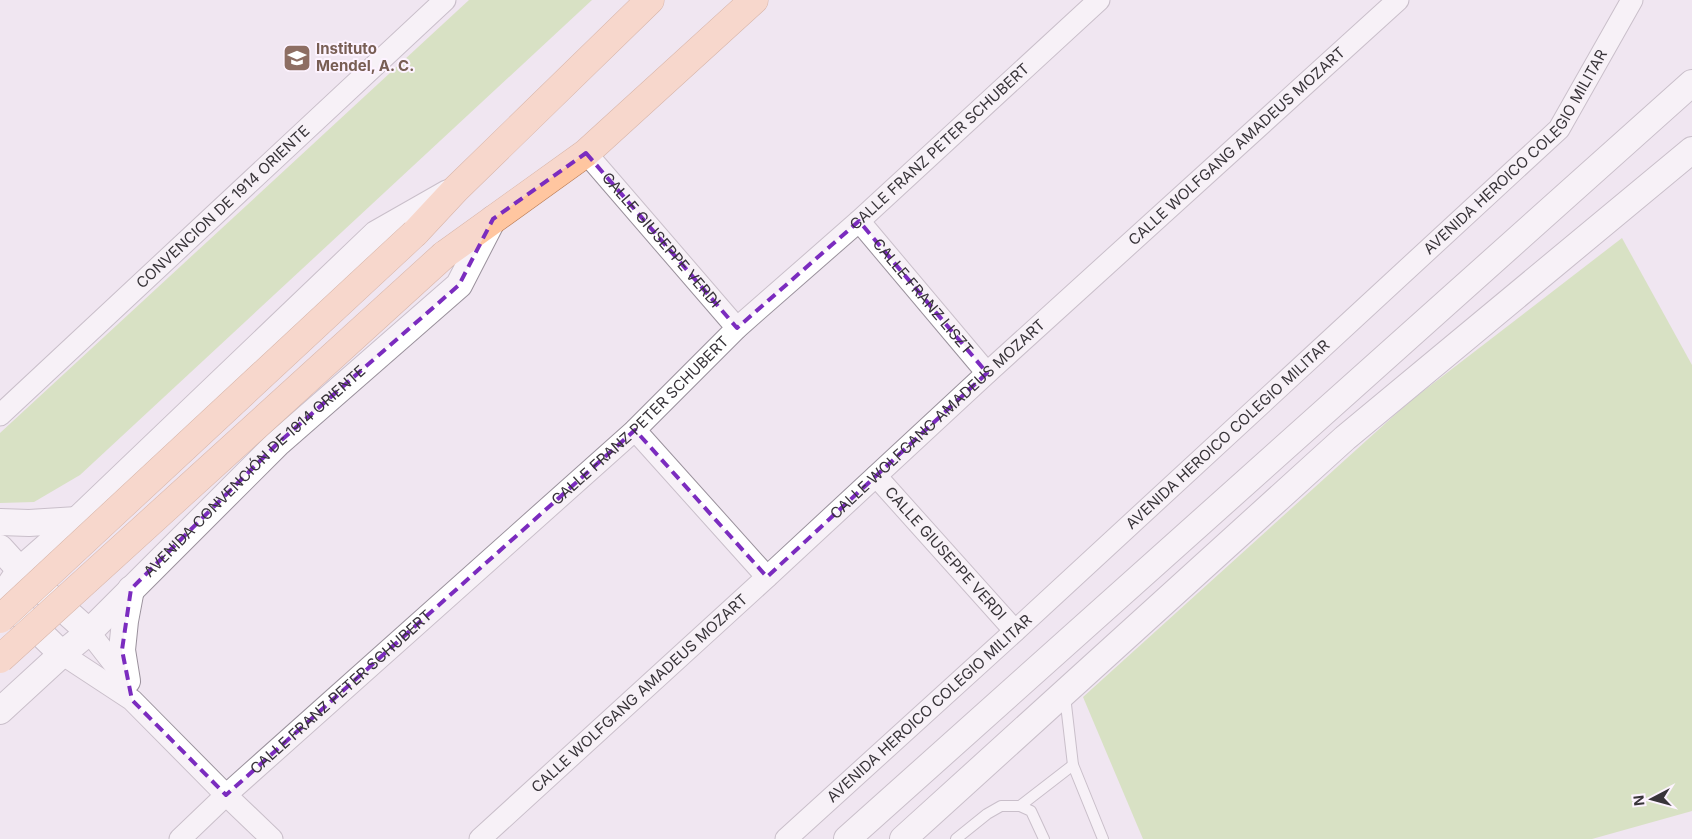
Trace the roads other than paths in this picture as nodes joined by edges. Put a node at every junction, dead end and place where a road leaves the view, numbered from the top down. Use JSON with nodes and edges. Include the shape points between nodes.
{"nodes":[{"id":1,"x":445,"y":0,"type":"edge"},
{"id":2,"x":754,"y":0,"type":"edge"},
{"id":3,"x":1099,"y":0,"type":"edge"},
{"id":4,"x":1398,"y":0,"type":"edge"},
{"id":5,"x":1632,"y":0,"type":"edge"},
{"id":6,"x":646,"y":1,"type":"edge"},
{"id":7,"x":1692,"y":83,"type":"edge"},
{"id":8,"x":1692,"y":150,"type":"edge"},
{"id":9,"x":586,"y":153,"type":"junction"},
{"id":10,"x":456,"y":188,"type":"junction"},
{"id":11,"x":493,"y":219,"type":"junction"},
{"id":12,"x":859,"y":221,"type":"junction"},
{"id":13,"x":737,"y":328,"type":"junction"},
{"id":14,"x":988,"y":372,"type":"junction"},
{"id":15,"x":0,"y":415,"type":"edge"},
{"id":16,"x":635,"y":430,"type":"junction"},
{"id":17,"x":876,"y":476,"type":"junction"},
{"id":18,"x":77,"y":520,"type":"junction"},
{"id":19,"x":0,"y":522,"type":"edge"},
{"id":20,"x":0,"y":548,"type":"edge"},
{"id":21,"x":20,"y":570,"type":"junction"},
{"id":22,"x":767,"y":577,"type":"junction"},
{"id":23,"x":131,"y":590,"type":"junction"},
{"id":24,"x":1,"y":603,"type":"edge"},
{"id":25,"x":1016,"y":631,"type":"junction"},
{"id":26,"x":89,"y":632,"type":"junction"},
{"id":27,"x":62,"y":654,"type":"junction"},
{"id":28,"x":0,"y":659,"type":"edge"},
{"id":29,"x":130,"y":690,"type":"junction"},
{"id":30,"x":1065,"y":692,"type":"junction"},
{"id":31,"x":0,"y":711,"type":"edge"},
{"id":32,"x":1073,"y":765,"type":"junction"},
{"id":33,"x":226,"y":795,"type":"junction"},
{"id":34,"x":1020,"y":806,"type":"junction"},
{"id":35,"x":180,"y":839,"type":"edge"},
{"id":36,"x":272,"y":839,"type":"edge"},
{"id":37,"x":480,"y":839,"type":"edge"},
{"id":38,"x":786,"y":839,"type":"edge"},
{"id":39,"x":847,"y":839,"type":"edge"},
{"id":40,"x":903,"y":839,"type":"edge"},
{"id":41,"x":956,"y":839,"type":"edge"},
{"id":42,"x":1044,"y":839,"type":"edge"},
{"id":43,"x":1103,"y":839,"type":"edge"}],
"edges":[{"from":1,"to":15,"type":"street","name":"CONVENCION DE 1914 ORIENTE"},
{"from":2,"to":9,"type":"main road","name":"AVENIDA CONVENCIÓN DE 1914 ORIENTE"},
{"from":3,"to":12,"type":"street","name":"CALLE FRANZ PETER SCHUBERT"},
{"from":4,"to":14,"type":"street","name":"CALLE WOLFGANG AMADEUS MOZART"},
{"from":5,"to":25,"type":"street","name":"AVENIDA HEROICO COLEGIO MILITAR","via":[[1559,129]]},
{"from":6,"to":10,"type":"main road"},
{"from":7,"to":39,"type":"street"},
{"from":8,"to":30,"type":"street","via":[[1345,438]]},
{"from":9,"to":11,"type":"main road","name":"AVENIDA CONVENCIÓN DE 1914 ORIENTE"},
{"from":9,"to":13,"type":"street","name":"CALLE GIUSEPPE VERDI"},
{"from":10,"to":18,"type":"street","via":[[376,234]]},
{"from":10,"to":24,"type":"main road","bridge":true,"via":[[415,233]]},
{"from":11,"to":23,"type":"street","name":"AVENIDA CONVENCIÓN DE 1914 ORIENTE","via":[[459,285],[277,444]]},
{"from":11,"to":28,"type":"main road","name":"AVENIDA CONVENCIÓN DE 1914 ORIENTE","bridge":true,"via":[[444,256]]},
{"from":12,"to":13,"type":"street","name":"CALLE FRANZ PETER SCHUBERT"},
{"from":12,"to":14,"type":"street","name":"CALLE FRANZ LISZT"},
{"from":13,"to":16,"type":"street","name":"CALLE FRANZ PETER SCHUBERT"},
{"from":14,"to":17,"type":"street","name":"CALLE WOLFGANG AMADEUS MOZART"},
{"from":16,"to":22,"type":"street"},
{"from":16,"to":33,"type":"street","name":"CALLE FRANZ PETER SCHUBERT"},
{"from":17,"to":22,"type":"street","name":"CALLE WOLFGANG AMADEUS MOZART"},
{"from":17,"to":25,"type":"street","name":"CALLE GIUSEPPE VERDI"},
{"from":18,"to":19,"type":"street"},
{"from":18,"to":21,"type":"street"},
{"from":20,"to":21,"type":"street"},
{"from":21,"to":24,"type":"street"},
{"from":21,"to":26,"type":"street"},
{"from":22,"to":37,"type":"street","name":"CALLE WOLFGANG AMADEUS MOZART"},
{"from":23,"to":26,"type":"street","name":"AVENIDA CONVENCIÓN DE 1914 ORIENTE"},
{"from":23,"to":29,"type":"street","via":[[122,650]]},
{"from":24,"to":27,"type":"street"},
{"from":25,"to":38,"type":"street","name":"AVENIDA HEROICO COLEGIO MILITAR"},
{"from":26,"to":27,"type":"street","name":"AVENIDA CONVENCIÓN DE 1914 ORIENTE"},
{"from":26,"to":29,"type":"street"},
{"from":27,"to":29,"type":"street"},
{"from":27,"to":31,"type":"street","name":"AVENIDA CONVENCIÓN DE 1914 ORIENTE"},
{"from":29,"to":33,"type":"street"},
{"from":30,"to":32,"type":"lane"},
{"from":30,"to":40,"type":"street"},
{"from":32,"to":34,"type":"lane"},
{"from":32,"to":43,"type":"lane"},
{"from":33,"to":35,"type":"street","name":"CALLE FRANZ PETER SCHUBERT"},
{"from":33,"to":36,"type":"street"},
{"from":34,"to":41,"type":"lane","via":[[1001,806]]},
{"from":34,"to":42,"type":"lane","via":[[1031,811]]}]}
